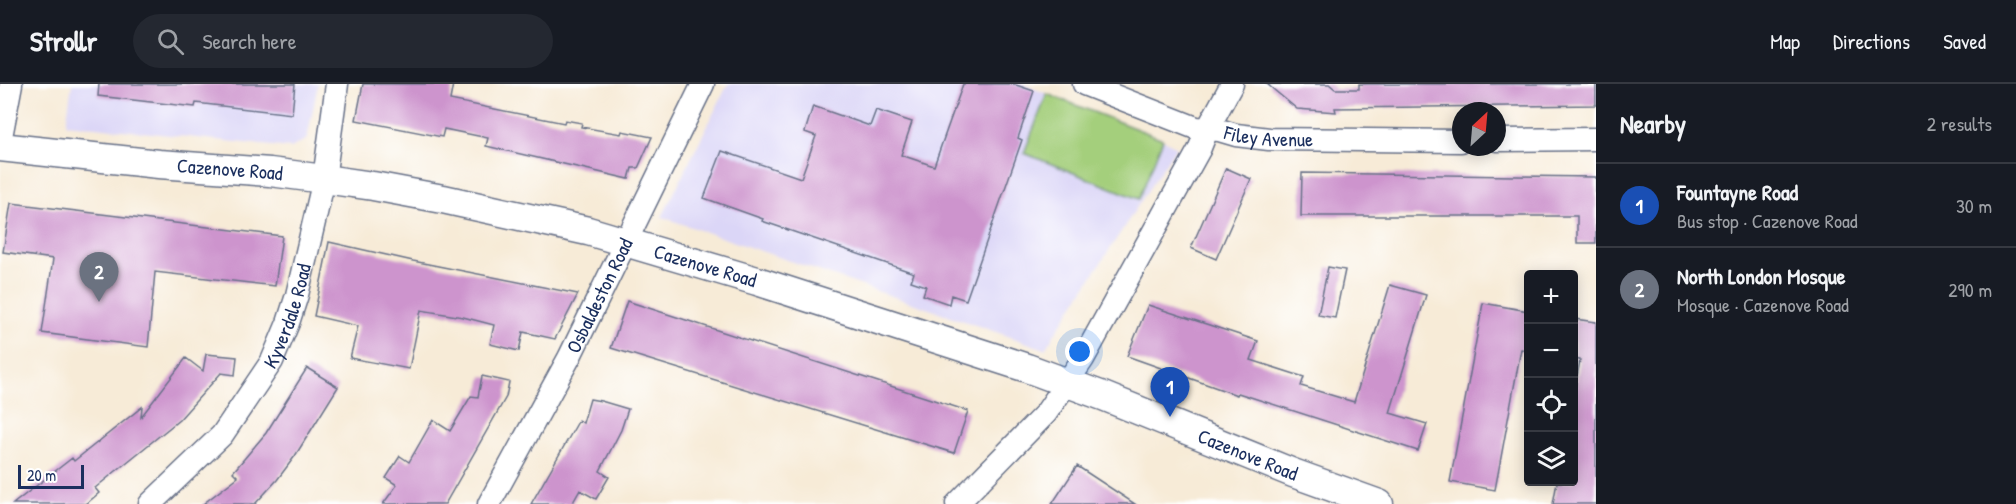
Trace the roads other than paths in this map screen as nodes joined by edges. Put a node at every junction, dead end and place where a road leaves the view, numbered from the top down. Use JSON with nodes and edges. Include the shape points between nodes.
{"nodes":[{"id":1,"x":11,"y":84,"type":"edge"},
{"id":2,"x":337,"y":84,"type":"edge"},
{"id":3,"x":703,"y":84,"type":"edge"},
{"id":4,"x":1084,"y":84,"type":"edge"},
{"id":5,"x":1232,"y":84,"type":"edge"},
{"id":6,"x":1207,"y":130,"type":"junction"},
{"id":7,"x":1506,"y":140,"type":"edge"},
{"id":8,"x":1596,"y":140,"type":"edge"},
{"id":9,"x":1452,"y":141,"type":"edge"},
{"id":10,"x":0,"y":142,"type":"edge"},
{"id":11,"x":0,"y":147,"type":"edge"},
{"id":12,"x":324,"y":178,"type":"junction"},
{"id":13,"x":627,"y":241,"type":"junction"},
{"id":14,"x":1067,"y":383,"type":"junction"},
{"id":15,"x":150,"y":504,"type":"edge"},
{"id":16,"x":489,"y":504,"type":"edge"},
{"id":17,"x":957,"y":504,"type":"edge"},
{"id":18,"x":1379,"y":504,"type":"edge"}],
"edges":[{"from":1,"to":10,"type":"street"},
{"from":2,"to":12,"type":"street","name":"Kyverdale Road"},
{"from":3,"to":13,"type":"street","name":"Osbaldeston Road"},
{"from":4,"to":6,"type":"street","name":"Filey Avenue"},
{"from":5,"to":6,"type":"street"},
{"from":6,"to":9,"type":"street","name":"Filey Avenue","via":[[1269,138]]},
{"from":6,"to":14,"type":"street"},
{"from":7,"to":8,"type":"street"},
{"from":11,"to":12,"type":"street","name":"Cazenove Road"},
{"from":12,"to":13,"type":"street","name":"Cazenove Road","via":[[489,208]]},
{"from":12,"to":15,"type":"street","name":"Kyverdale Road","via":[[297,295],[272,361],[222,435]]},
{"from":13,"to":14,"type":"street","name":"Cazenove Road"},
{"from":13,"to":16,"type":"street","name":"Osbaldeston Road","via":[[569,358]]},
{"from":14,"to":17,"type":"street","via":[[1046,414]]},
{"from":14,"to":18,"type":"street","name":"Cazenove Road"}]}
